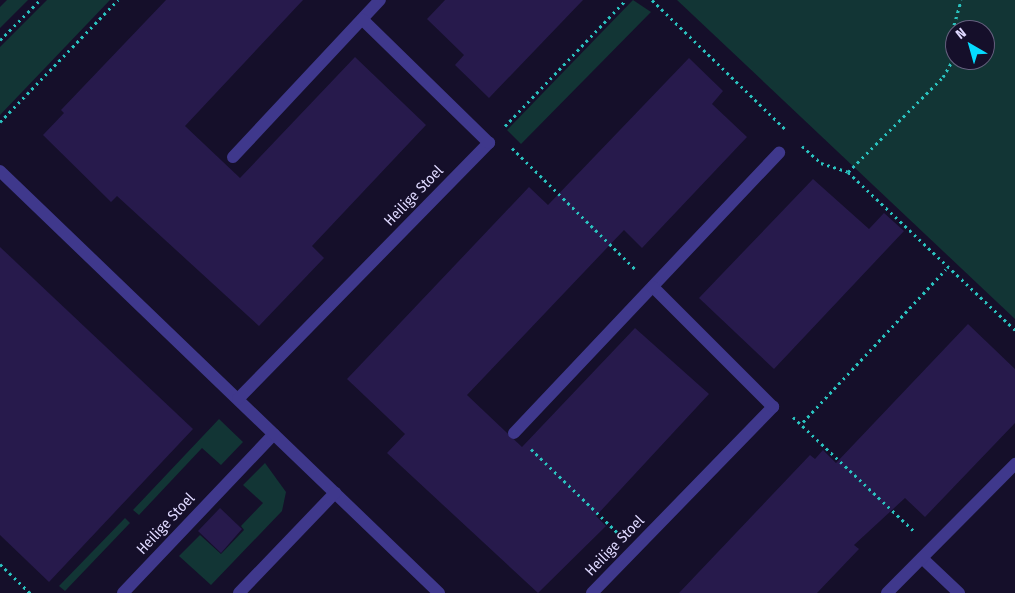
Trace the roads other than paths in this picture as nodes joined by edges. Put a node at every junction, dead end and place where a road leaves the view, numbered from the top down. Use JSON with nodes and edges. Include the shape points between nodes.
{"nodes":[{"id":1,"x":380,"y":0,"type":"edge"},
{"id":2,"x":362,"y":19,"type":"junction"},
{"id":3,"x":779,"y":153,"type":"dead end"},
{"id":4,"x":234,"y":157,"type":"dead end"},
{"id":5,"x":0,"y":171,"type":"edge"},
{"id":6,"x":652,"y":286,"type":"junction"},
{"id":7,"x":238,"y":399,"type":"junction"},
{"id":8,"x":514,"y":432,"type":"road end"},
{"id":9,"x":274,"y":434,"type":"junction"},
{"id":10,"x":1015,"y":464,"type":"edge"},
{"id":11,"x":335,"y":493,"type":"junction"},
{"id":12,"x":922,"y":558,"type":"junction"},
{"id":13,"x":123,"y":593,"type":"edge"},
{"id":14,"x":239,"y":593,"type":"edge"},
{"id":15,"x":439,"y":593,"type":"edge"},
{"id":16,"x":592,"y":593,"type":"edge"},
{"id":17,"x":888,"y":593,"type":"edge"},
{"id":18,"x":959,"y":593,"type":"edge"}],
"edges":[{"from":1,"to":2,"type":"street"},
{"from":2,"to":4,"type":"street"},
{"from":2,"to":7,"type":"street","name":"Heilige Stoel","via":[[493,138]]},
{"from":3,"to":6,"type":"street"},
{"from":5,"to":7,"type":"street"},
{"from":6,"to":8,"type":"street"},
{"from":6,"to":16,"type":"street","name":"Heilige Stoel","via":[[772,407]]},
{"from":7,"to":9,"type":"street"},
{"from":9,"to":11,"type":"street"},
{"from":9,"to":13,"type":"street","name":"Heilige Stoel"},
{"from":10,"to":12,"type":"street"},
{"from":11,"to":14,"type":"street"},
{"from":11,"to":15,"type":"street"},
{"from":12,"to":17,"type":"street"},
{"from":12,"to":18,"type":"street"}]}
